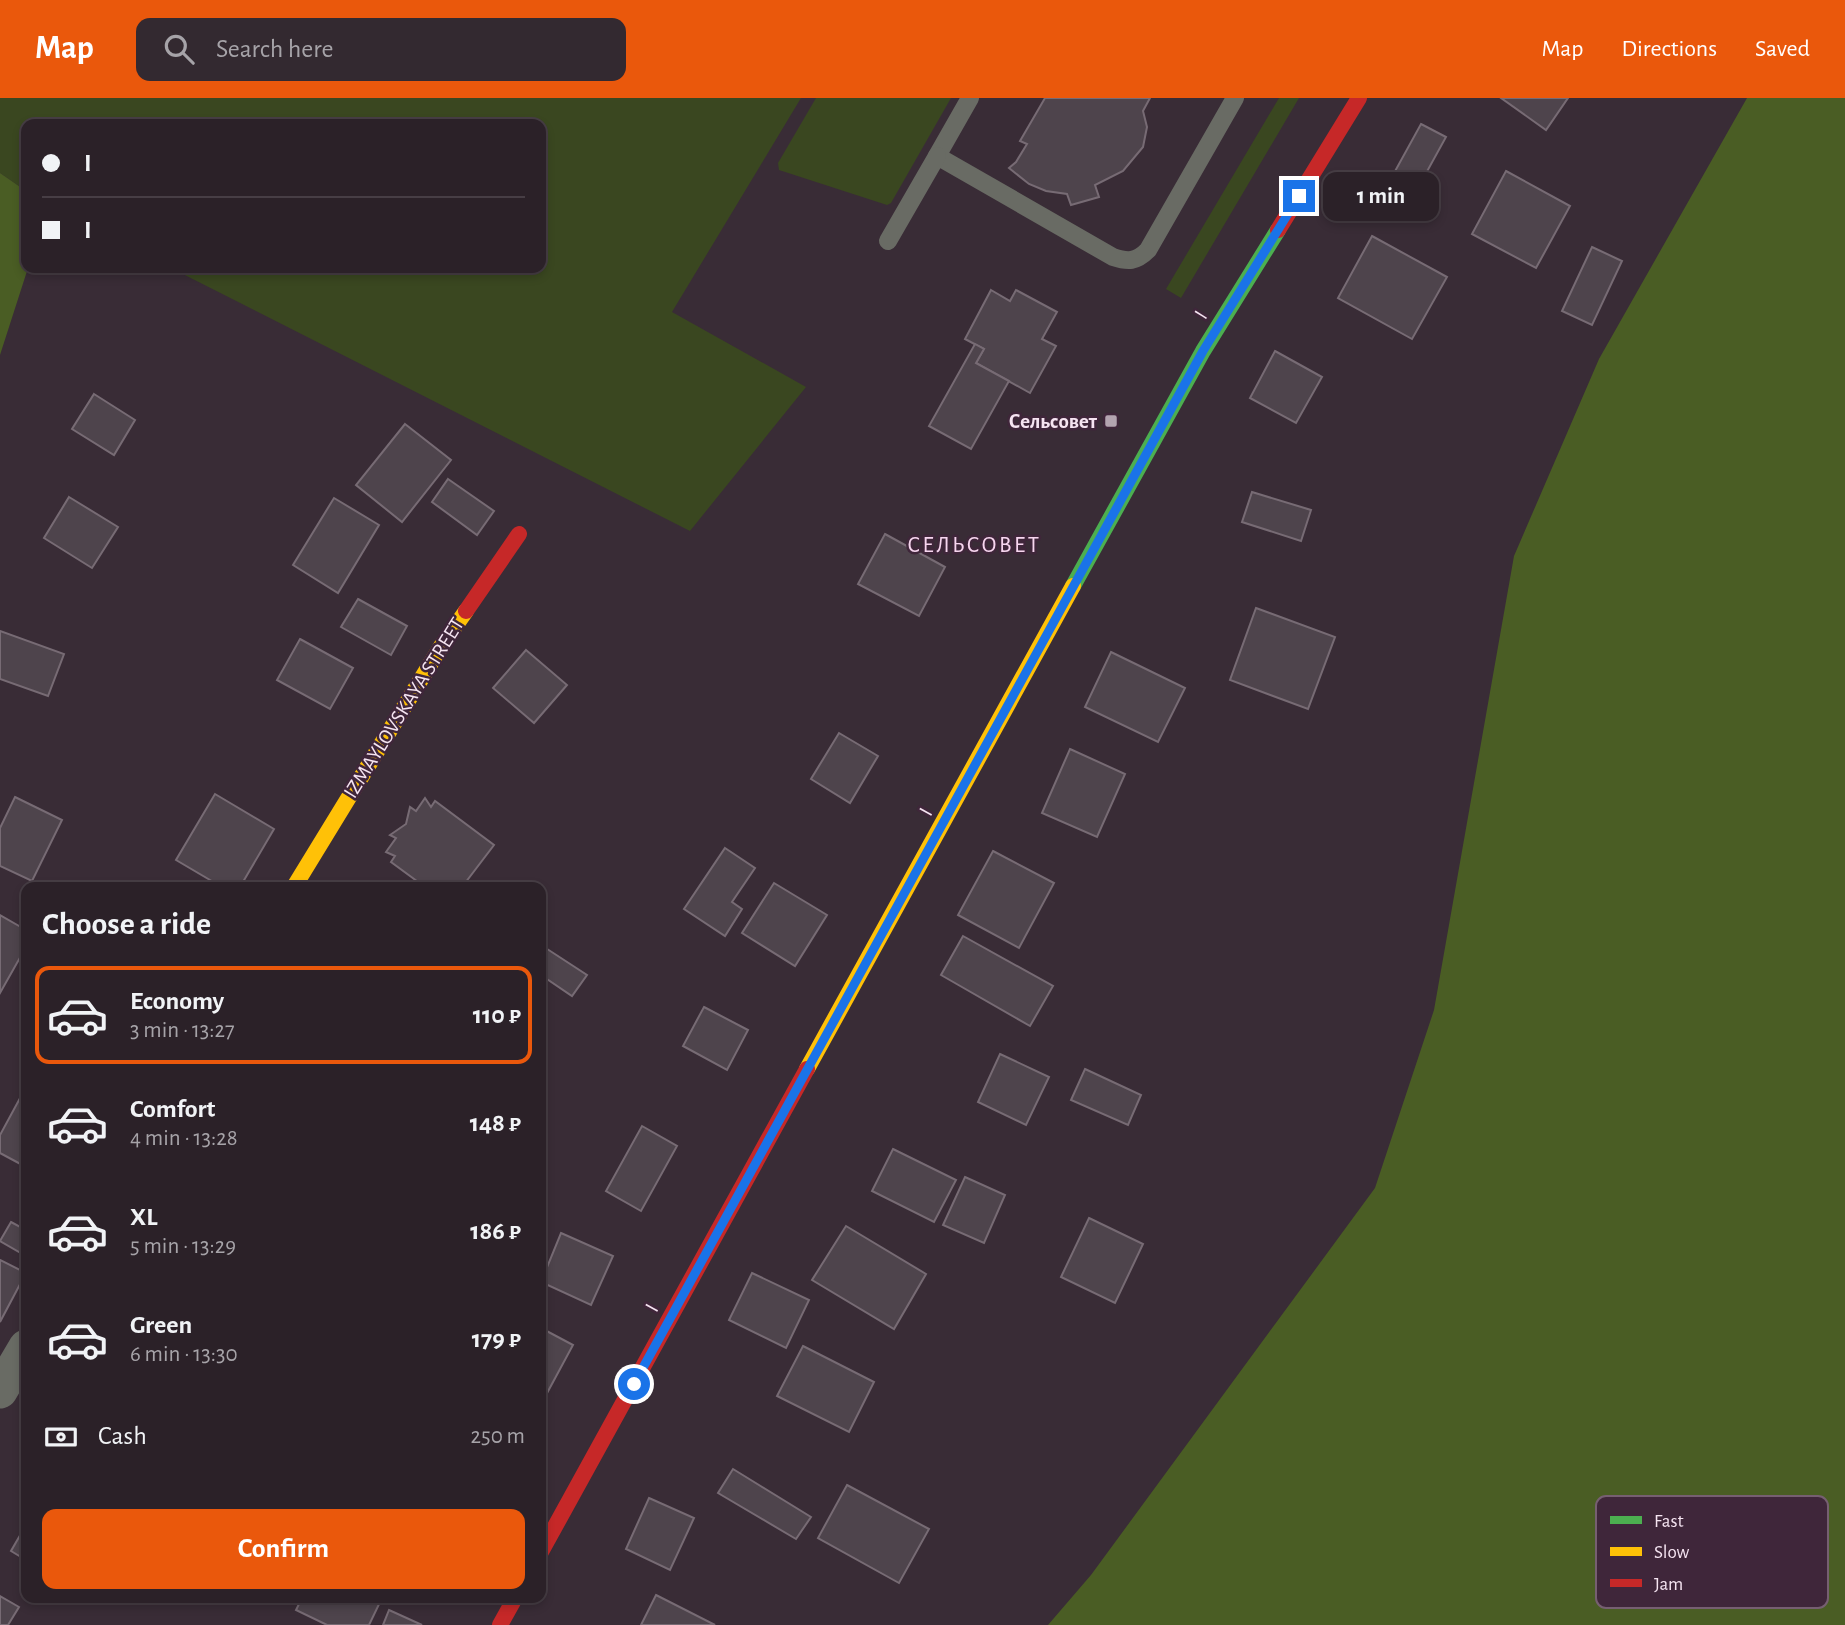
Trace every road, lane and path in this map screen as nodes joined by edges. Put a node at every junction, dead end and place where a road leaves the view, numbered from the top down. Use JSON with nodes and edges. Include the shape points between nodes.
{"nodes":[{"id":1,"x":970,"y":98,"type":"edge"},
{"id":2,"x":1236,"y":98,"type":"edge"},
{"id":3,"x":1359,"y":98,"type":"edge"},
{"id":4,"x":937,"y":156,"type":"junction"},
{"id":5,"x":888,"y":241,"type":"dead end"},
{"id":6,"x":519,"y":534,"type":"dead end"},
{"id":7,"x":298,"y":882,"type":"edge"},
{"id":8,"x":21,"y":1355,"type":"edge"},
{"id":9,"x":0,"y":1391,"type":"edge"},
{"id":10,"x":546,"y":1543,"type":"edge"},
{"id":11,"x":513,"y":1603,"type":"edge"},
{"id":12,"x":500,"y":1625,"type":"edge"}],
"edges":[{"from":1,"to":4,"type":"lane"},
{"from":2,"to":4,"type":"lane","via":[[1148,250],[1128,262]]},
{"from":3,"to":10,"type":"street","name":"I","via":[[1203,351]]},
{"from":4,"to":5,"type":"lane"},
{"from":6,"to":7,"type":"street","name":"IZMAYLOVSKAYA STREET","via":[[442,645]]},
{"from":8,"to":9,"type":"street"},
{"from":11,"to":12,"type":"street"}]}
